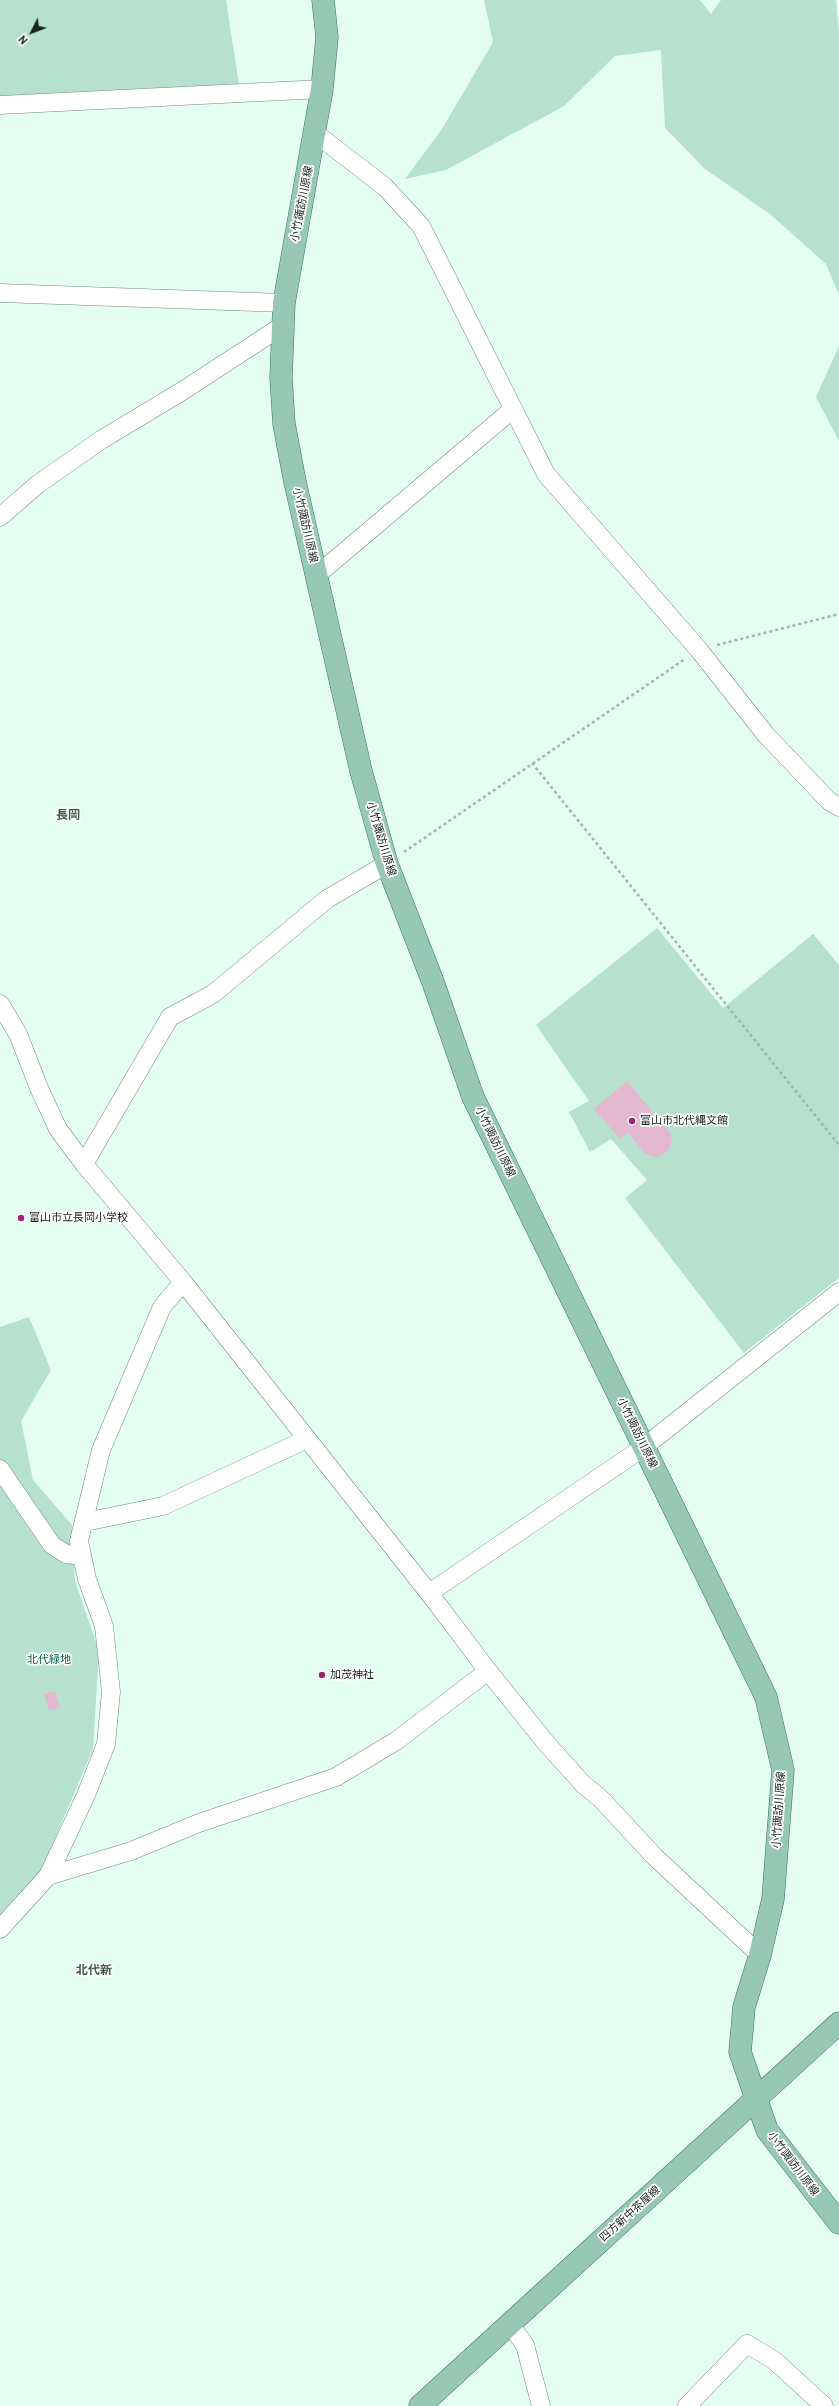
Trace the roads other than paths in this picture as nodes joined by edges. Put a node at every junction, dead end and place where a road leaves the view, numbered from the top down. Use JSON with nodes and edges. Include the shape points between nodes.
{"nodes":[{"id":1,"x":323,"y":0,"type":"edge"},
{"id":2,"x":322,"y":89,"type":"junction"},
{"id":3,"x":0,"y":105,"type":"edge"},
{"id":4,"x":315,"y":133,"type":"junction"},
{"id":5,"x":0,"y":293,"type":"edge"},
{"id":6,"x":284,"y":303,"type":"junction"},
{"id":7,"x":282,"y":326,"type":"junction"},
{"id":8,"x":514,"y":409,"type":"junction"},
{"id":9,"x":0,"y":517,"type":"edge"},
{"id":10,"x":316,"y":575,"type":"junction"},
{"id":11,"x":839,"y":807,"type":"edge"},
{"id":12,"x":387,"y":864,"type":"junction"},
{"id":13,"x":0,"y":1004,"type":"edge"},
{"id":14,"x":84,"y":1164,"type":"junction"},
{"id":15,"x":183,"y":1282,"type":"junction"},
{"id":16,"x":839,"y":1292,"type":"edge"},
{"id":17,"x":307,"y":1439,"type":"junction"},
{"id":18,"x":644,"y":1447,"type":"junction"},
{"id":19,"x":0,"y":1469,"type":"edge"},
{"id":20,"x":85,"y":1522,"type":"junction"},
{"id":21,"x":82,"y":1556,"type":"junction"},
{"id":22,"x":429,"y":1593,"type":"junction"},
{"id":23,"x":488,"y":1672,"type":"junction"},
{"id":24,"x":48,"y":1876,"type":"junction"},
{"id":25,"x":0,"y":1929,"type":"edge"},
{"id":26,"x":760,"y":1955,"type":"junction"},
{"id":27,"x":839,"y":2023,"type":"edge"},
{"id":28,"x":757,"y":2099,"type":"junction"},
{"id":29,"x":839,"y":2223,"type":"edge"},
{"id":30,"x":509,"y":2323,"type":"junction"},
{"id":31,"x":420,"y":2406,"type":"edge"},
{"id":32,"x":541,"y":2406,"type":"edge"},
{"id":33,"x":687,"y":2406,"type":"edge"},
{"id":34,"x":824,"y":2406,"type":"edge"}],
"edges":[{"from":1,"to":2,"type":"main road","name":"小竹諏訪川原線","via":[[327,37]]},
{"from":2,"to":3,"type":"street"},
{"from":2,"to":4,"type":"main road","name":"小竹諏訪川原線"},
{"from":4,"to":6,"type":"main road","name":"小竹諏訪川原線"},
{"from":4,"to":8,"type":"street","via":[[385,187],[421,226]]},
{"from":5,"to":6,"type":"street"},
{"from":6,"to":7,"type":"main road","name":"小竹諏訪川原線"},
{"from":7,"to":9,"type":"street","via":[[88,449],[38,484]]},
{"from":7,"to":10,"type":"main road","name":"小竹諏訪川原線","via":[[281,378],[284,424]]},
{"from":8,"to":10,"type":"street"},
{"from":8,"to":11,"type":"street","via":[[546,474],[699,650],[766,735],[829,801]]},
{"from":10,"to":12,"type":"main road","name":"小竹諏訪川原線","via":[[361,771]]},
{"from":12,"to":14,"type":"street","via":[[327,899],[213,994],[170,1017]]},
{"from":12,"to":18,"type":"main road","name":"小竹諏訪川原線","via":[[433,982],[473,1097]]},
{"from":13,"to":14,"type":"street","via":[[18,1034],[58,1129]]},
{"from":14,"to":15,"type":"street"},
{"from":15,"to":17,"type":"street"},
{"from":15,"to":20,"type":"street","via":[[162,1308],[101,1450]]},
{"from":16,"to":18,"type":"street"},
{"from":17,"to":20,"type":"street","via":[[163,1506]]},
{"from":17,"to":22,"type":"street"},
{"from":18,"to":22,"type":"street"},
{"from":18,"to":26,"type":"main road","name":"小竹諏訪川原線","via":[[766,1697],[783,1770],[773,1899]]},
{"from":19,"to":21,"type":"street","via":[[52,1545],[66,1554]]},
{"from":20,"to":21,"type":"street","via":[[79,1541]]},
{"from":21,"to":24,"type":"street","via":[[87,1579],[104,1626],[111,1692],[106,1744],[86,1795]]},
{"from":22,"to":23,"type":"street"},
{"from":23,"to":24,"type":"street","via":[[396,1741],[336,1777],[199,1823],[131,1851]]},
{"from":23,"to":26,"type":"street","via":[[583,1784],[601,1799],[655,1857]]},
{"from":24,"to":25,"type":"street"},
{"from":26,"to":28,"type":"main road","name":"小竹諏訪川原線","via":[[744,2007],[740,2052]]},
{"from":27,"to":28,"type":"main road","name":"四方新中茶屋線"},
{"from":28,"to":29,"type":"main road","name":"小竹諏訪川原線","via":[[767,2130]]},
{"from":28,"to":30,"type":"main road","name":"四方新中茶屋線"},
{"from":30,"to":31,"type":"main road","name":"四方新中茶屋線"},
{"from":30,"to":32,"type":"street","via":[[525,2345]]},
{"from":33,"to":34,"type":"street","via":[[747,2344],[775,2361]]}]}
